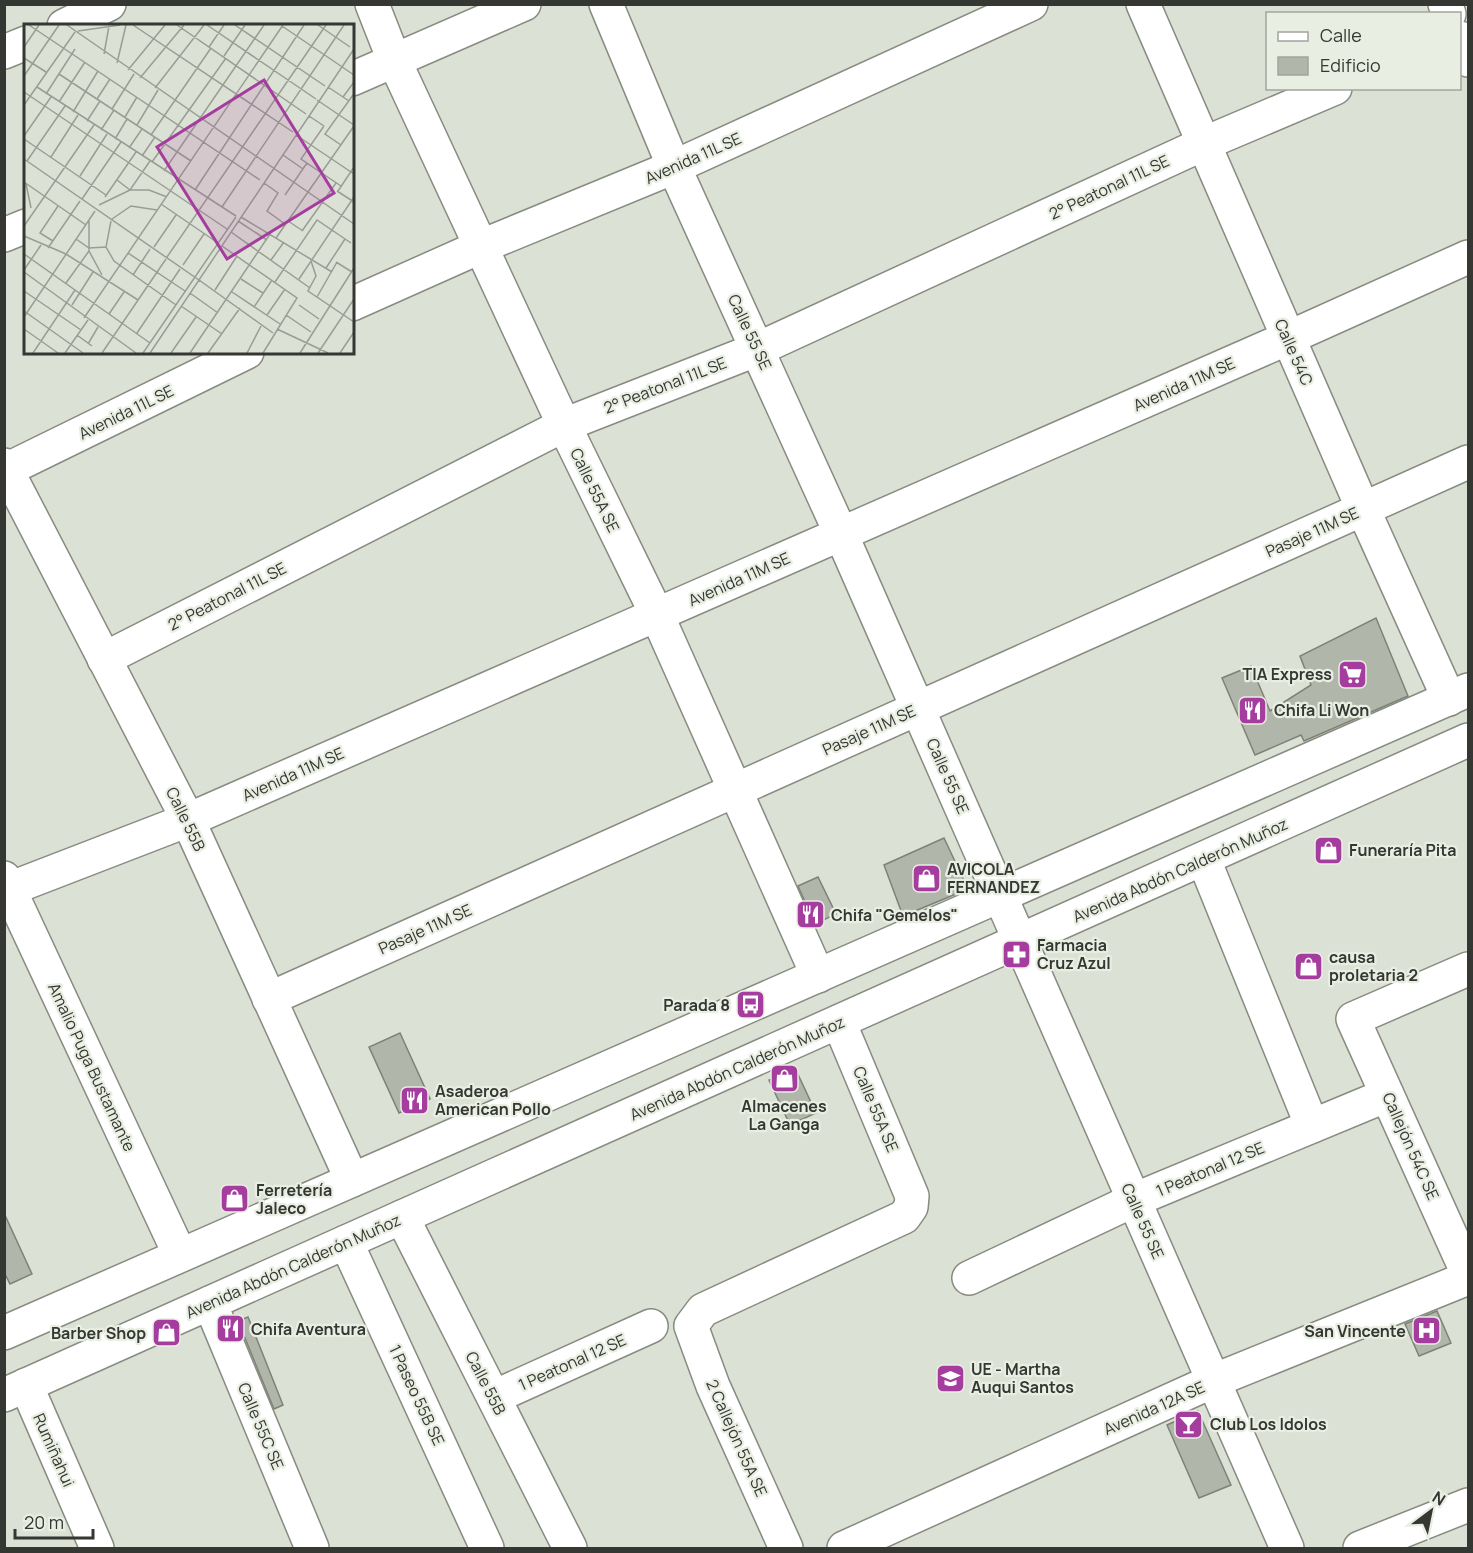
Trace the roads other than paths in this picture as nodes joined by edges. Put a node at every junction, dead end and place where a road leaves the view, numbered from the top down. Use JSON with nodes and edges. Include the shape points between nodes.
{"nodes":[{"id":1,"x":372,"y":4,"type":"edge"},
{"id":2,"x":524,"y":4,"type":"edge"},
{"id":3,"x":606,"y":4,"type":"edge"},
{"id":4,"x":1031,"y":4,"type":"edge"},
{"id":5,"x":1143,"y":4,"type":"edge"},
{"id":6,"x":101,"y":11,"type":"edge"},
{"id":7,"x":69,"y":24,"type":"edge"},
{"id":8,"x":1461,"y":40,"type":"edge"},
{"id":9,"x":24,"y":44,"type":"edge"},
{"id":10,"x":4,"y":52,"type":"edge"},
{"id":11,"x":394,"y":60,"type":"junction"},
{"id":12,"x":1468,"y":60,"type":"edge"},
{"id":13,"x":354,"y":78,"type":"edge"},
{"id":14,"x":1330,"y":90,"type":"edge"},
{"id":15,"x":1203,"y":144,"type":"junction"},
{"id":16,"x":674,"y":167,"type":"junction"},
{"id":17,"x":24,"y":227,"type":"edge"},
{"id":18,"x":4,"y":235,"type":"edge"},
{"id":19,"x":482,"y":246,"type":"junction"},
{"id":20,"x":1468,"y":257,"type":"edge"},
{"id":21,"x":354,"y":303,"type":"edge"},
{"id":22,"x":1288,"y":338,"type":"junction"},
{"id":23,"x":758,"y":349,"type":"junction"},
{"id":24,"x":243,"y":354,"type":"edge"},
{"id":25,"x":564,"y":425,"type":"junction"},
{"id":26,"x":1468,"y":462,"type":"edge"},
{"id":27,"x":5,"y":469,"type":"edge"},
{"id":28,"x":1363,"y":509,"type":"junction"},
{"id":29,"x":841,"y":534,"type":"junction"},
{"id":30,"x":657,"y":615,"type":"junction"},
{"id":31,"x":104,"y":659,"type":"junction"},
{"id":32,"x":1459,"y":694,"type":"edge"},
{"id":33,"x":918,"y":708,"type":"junction"},
{"id":34,"x":1465,"y":749,"type":"edge"},
{"id":35,"x":735,"y":790,"type":"junction"},
{"id":36,"x":188,"y":820,"type":"junction"},
{"id":37,"x":1204,"y":860,"type":"junction"},
{"id":38,"x":6,"y":886,"type":"edge"},
{"id":39,"x":1000,"y":896,"type":"junction"},
{"id":40,"x":1020,"y":941,"type":"junction"},
{"id":41,"x":1468,"y":969,"type":"edge"},
{"id":42,"x":818,"y":976,"type":"junction"},
{"id":43,"x":269,"y":999,"type":"junction"},
{"id":44,"x":839,"y":1022,"type":"junction"},
{"id":45,"x":1388,"y":1095,"type":"junction"},
{"id":46,"x":1312,"y":1126,"type":"junction"},
{"id":47,"x":352,"y":1180,"type":"junction"},
{"id":48,"x":1134,"y":1200,"type":"junction"},
{"id":49,"x":402,"y":1217,"type":"junction"},
{"id":50,"x":346,"y":1242,"type":"junction"},
{"id":51,"x":180,"y":1255,"type":"junction"},
{"id":52,"x":1468,"y":1276,"type":"edge"},
{"id":53,"x":969,"y":1278,"type":"dead end"},
{"id":54,"x":210,"y":1303,"type":"junction"},
{"id":55,"x":651,"y":1326,"type":"dead end"},
{"id":56,"x":691,"y":1326,"type":"joint"},
{"id":57,"x":4,"y":1333,"type":"edge"},
{"id":58,"x":1213,"y":1381,"type":"junction"},
{"id":59,"x":15,"y":1390,"type":"edge"},
{"id":60,"x":494,"y":1397,"type":"junction"},
{"id":61,"x":1468,"y":1505,"type":"edge"},
{"id":62,"x":97,"y":1548,"type":"edge"},
{"id":63,"x":312,"y":1548,"type":"edge"},
{"id":64,"x":487,"y":1548,"type":"edge"},
{"id":65,"x":570,"y":1548,"type":"edge"},
{"id":66,"x":786,"y":1548,"type":"edge"},
{"id":67,"x":844,"y":1548,"type":"edge"},
{"id":68,"x":1287,"y":1548,"type":"edge"},
{"id":69,"x":1360,"y":1548,"type":"edge"}],
"edges":[{"from":1,"to":11,"type":"street","name":"Calle 55A SE"},
{"from":2,"to":11,"type":"street"},
{"from":3,"to":16,"type":"street","name":"Calle 55 SE"},
{"from":4,"to":16,"type":"street","name":"Avenida 11L SE"},
{"from":5,"to":15,"type":"street","name":"Calle 54C"},
{"from":6,"to":7,"type":"street"},
{"from":8,"to":12,"type":"street"},
{"from":9,"to":10,"type":"street"},
{"from":11,"to":13,"type":"street"},
{"from":11,"to":19,"type":"street","name":"Calle 55A SE"},
{"from":14,"to":15,"type":"street","name":"2° Peatonal 11L SE"},
{"from":15,"to":22,"type":"street","name":"Calle 54C"},
{"from":15,"to":23,"type":"street","name":"2° Peatonal 11L SE"},
{"from":16,"to":19,"type":"street","name":"Avenida 11L SE"},
{"from":16,"to":23,"type":"street","name":"Calle 55 SE"},
{"from":17,"to":18,"type":"street"},
{"from":19,"to":21,"type":"street","name":"Avenida 11L SE"},
{"from":19,"to":25,"type":"street","name":"Calle 55A SE"},
{"from":20,"to":22,"type":"street","name":"Avenida 11M SE"},
{"from":22,"to":28,"type":"street","name":"Calle 54C"},
{"from":22,"to":29,"type":"street","name":"Avenida 11M SE"},
{"from":23,"to":25,"type":"street","name":"2° Peatonal 11L SE"},
{"from":23,"to":29,"type":"street","name":"Calle 55 SE"},
{"from":24,"to":27,"type":"street","name":"Avenida 11L SE"},
{"from":25,"to":30,"type":"street","name":"Calle 55A SE"},
{"from":25,"to":31,"type":"street","name":"2° Peatonal 11L SE"},
{"from":26,"to":28,"type":"street","name":"Pasaje 11M SE"},
{"from":27,"to":31,"type":"street","name":"Calle 55B"},
{"from":28,"to":32,"type":"street","name":"Calle 54C"},
{"from":28,"to":33,"type":"street","name":"Pasaje 11M SE"},
{"from":29,"to":30,"type":"street","name":"Avenida 11M SE"},
{"from":29,"to":33,"type":"street","name":"Calle 55 SE"},
{"from":30,"to":35,"type":"street","name":"Calle 55A SE"},
{"from":30,"to":36,"type":"street","name":"Avenida 11M SE"},
{"from":31,"to":36,"type":"street","name":"Calle 55B"},
{"from":32,"to":39,"type":"street"},
{"from":33,"to":35,"type":"street","name":"Pasaje 11M SE"},
{"from":33,"to":39,"type":"street","name":"Calle 55 SE"},
{"from":34,"to":37,"type":"street","name":"Avenida Abdón Calderón Muñoz"},
{"from":35,"to":42,"type":"street","name":"Calle 55A SE"},
{"from":35,"to":43,"type":"street","name":"Pasaje 11M SE"},
{"from":36,"to":38,"type":"street","name":"Avenida 11M SE"},
{"from":36,"to":43,"type":"street","name":"Calle 55B"},
{"from":37,"to":40,"type":"street","name":"Avenida Abdón Calderón Muñoz"},
{"from":37,"to":46,"type":"street"},
{"from":38,"to":51,"type":"street","name":"Amalio Puga Bustamante"},
{"from":39,"to":40,"type":"street","name":"Calle 55 SE"},
{"from":39,"to":42,"type":"street"},
{"from":40,"to":44,"type":"street","name":"Avenida Abdón Calderón Muñoz"},
{"from":40,"to":48,"type":"street","name":"Calle 55 SE"},
{"from":41,"to":45,"type":"street","name":"Callejón 54C SE","via":[[1353,1019]]},
{"from":42,"to":47,"type":"street"},
{"from":43,"to":47,"type":"street","name":"Calle 55B"},
{"from":44,"to":49,"type":"street","name":"Avenida Abdón Calderón Muñoz"},
{"from":44,"to":56,"type":"street","name":"Calle 55A SE","via":[[912,1196],[911,1207],[904,1217],[703,1310]]},
{"from":45,"to":46,"type":"street","name":"1 Peatonal 12 SE"},
{"from":45,"to":52,"type":"street","name":"Callejón 54C SE"},
{"from":46,"to":48,"type":"street","name":"1 Peatonal 12 SE"},
{"from":47,"to":51,"type":"street"},
{"from":48,"to":53,"type":"street","name":"1 Peatonal 12 SE"},
{"from":48,"to":58,"type":"street","name":"Calle 55 SE"},
{"from":49,"to":50,"type":"street","name":"Avenida Abdón Calderón Muñoz"},
{"from":49,"to":60,"type":"street","name":"Calle 55B"},
{"from":50,"to":54,"type":"street","name":"Avenida Abdón Calderón Muñoz"},
{"from":50,"to":64,"type":"street","name":"1 Paseo 55B SE"},
{"from":51,"to":57,"type":"street"},
{"from":52,"to":58,"type":"street","name":"Avenida 12A SE"},
{"from":54,"to":59,"type":"street","name":"Avenida Abdón Calderón Muñoz"},
{"from":54,"to":63,"type":"street","name":"Calle 55C SE"},
{"from":55,"to":60,"type":"street","name":"1 Peatonal 12 SE"},
{"from":56,"to":66,"type":"street","name":"2 Callejón 55A SE","via":[[713,1386]]},
{"from":58,"to":67,"type":"street","name":"Avenida 12A SE"},
{"from":58,"to":68,"type":"street","name":"Calle 55 SE"},
{"from":59,"to":62,"type":"street","name":"Rumiñahui"},
{"from":60,"to":65,"type":"street","name":"Calle 55B"},
{"from":61,"to":69,"type":"street"}]}
